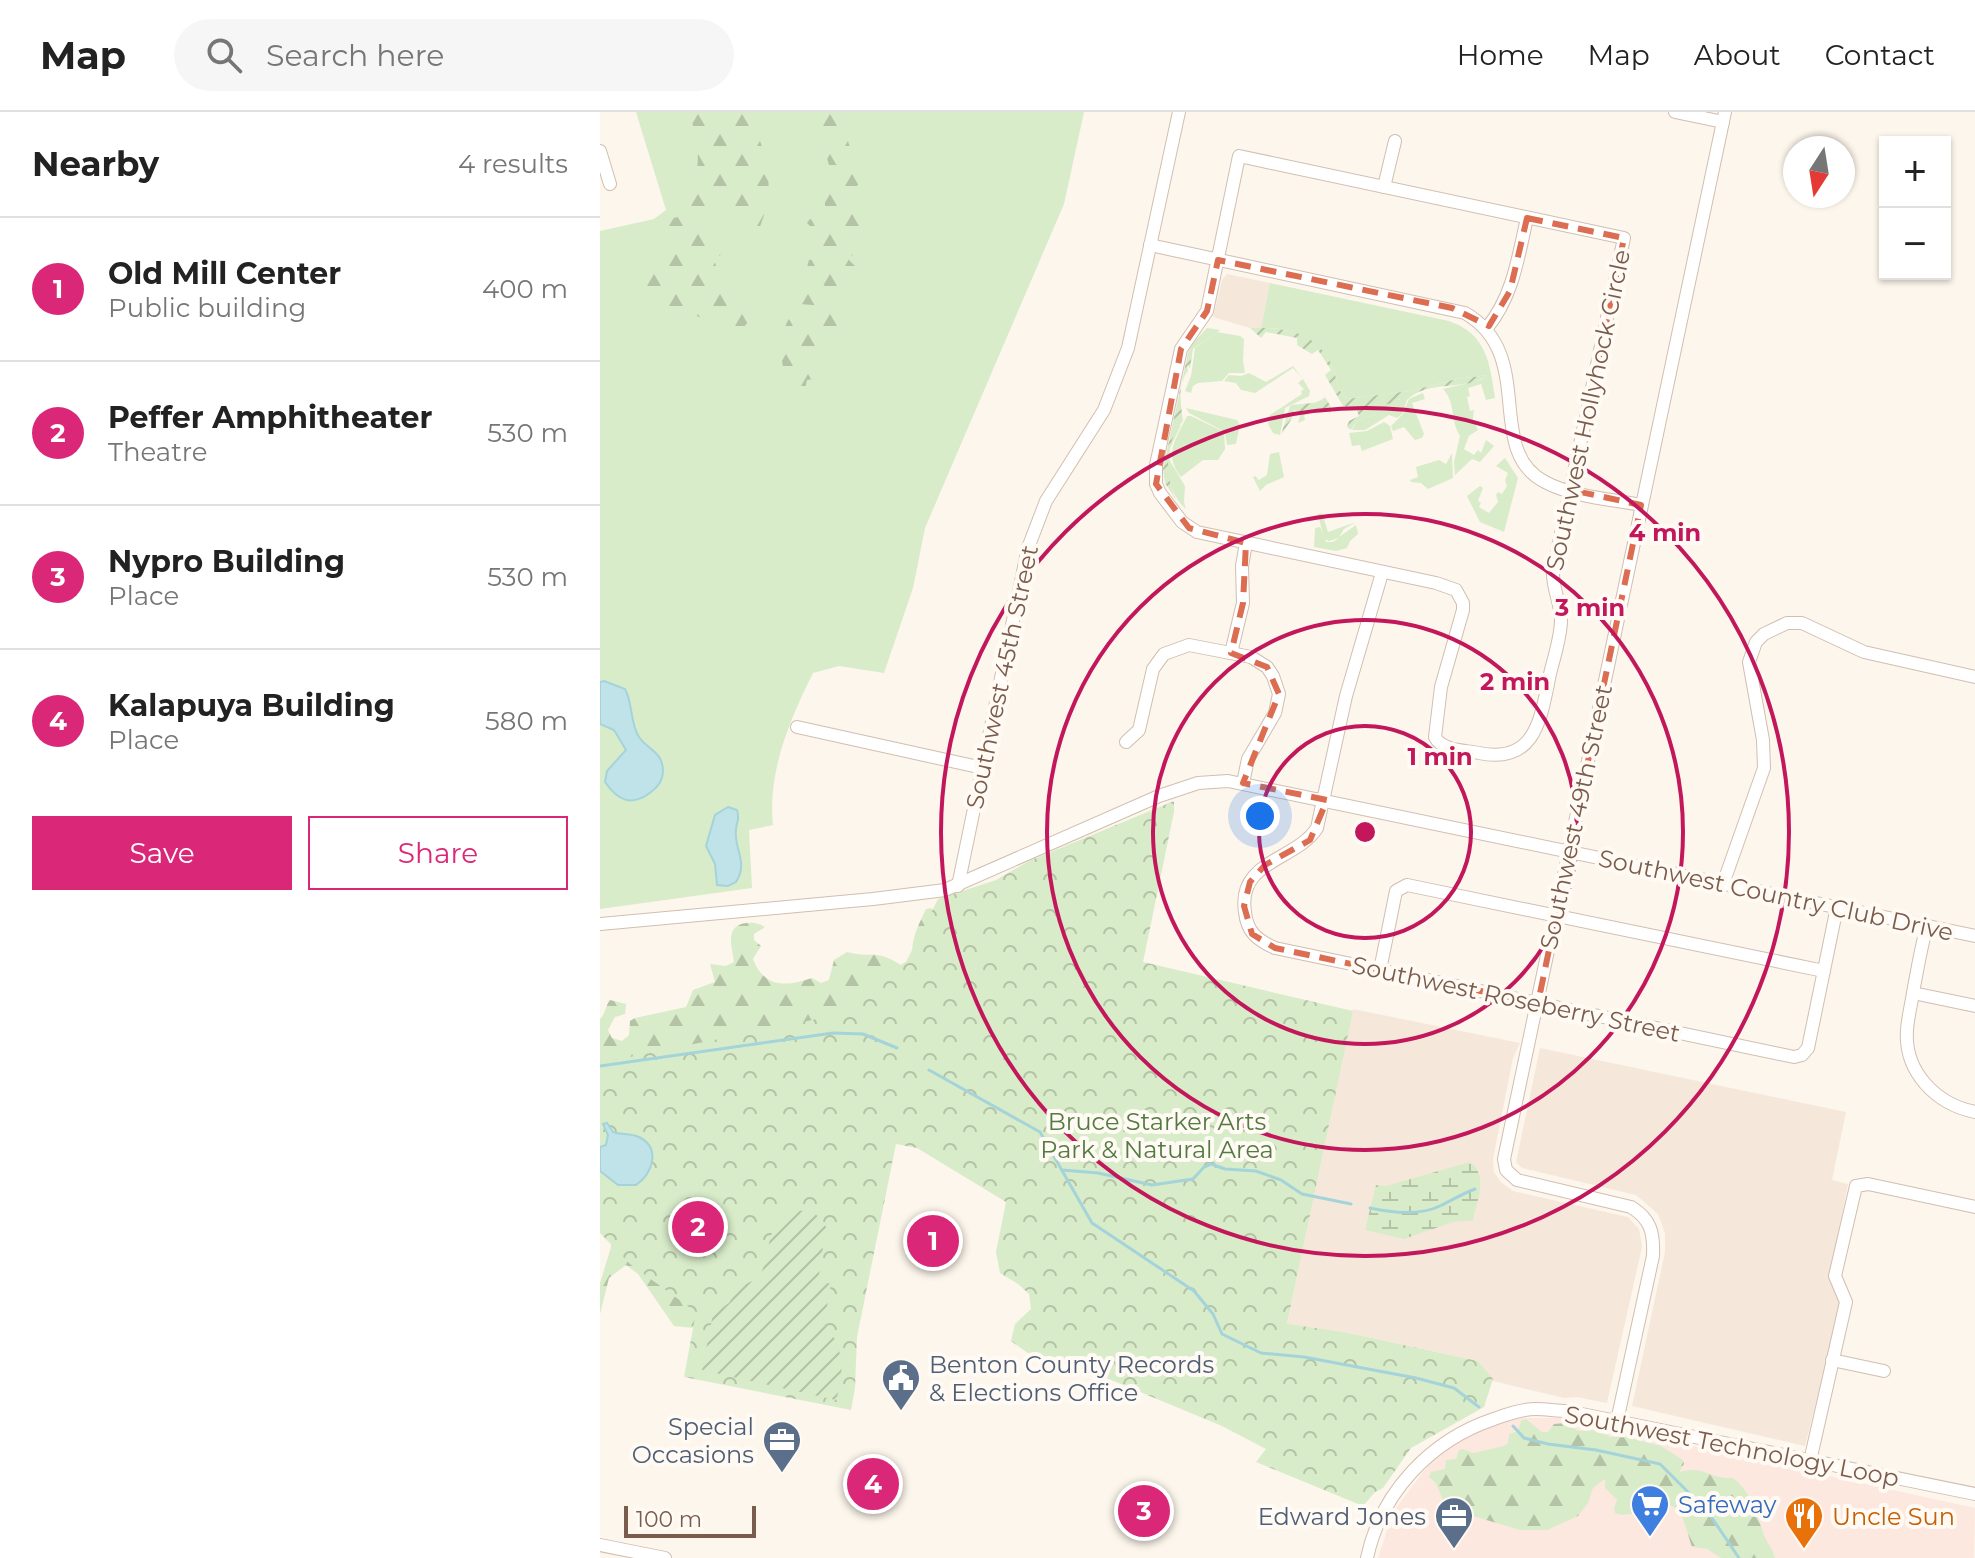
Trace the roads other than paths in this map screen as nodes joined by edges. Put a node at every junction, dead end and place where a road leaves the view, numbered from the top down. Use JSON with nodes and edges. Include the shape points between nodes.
{"nodes":[{"id":1,"x":1179,"y":112,"type":"edge"},
{"id":2,"x":1675,"y":112,"type":"edge"},
{"id":3,"x":1724,"y":117,"type":"edge"},
{"id":4,"x":1395,"y":141,"type":"dead end"},
{"id":5,"x":600,"y":151,"type":"edge"},
{"id":6,"x":610,"y":184,"type":"dead end"},
{"id":7,"x":1384,"y":187,"type":"junction"},
{"id":8,"x":1527,"y":218,"type":"junction"},
{"id":9,"x":1150,"y":245,"type":"junction"},
{"id":10,"x":1218,"y":260,"type":"junction"},
{"id":11,"x":1487,"y":328,"type":"junction"},
{"id":12,"x":1571,"y":490,"type":"junction"},
{"id":13,"x":1641,"y":505,"type":"junction"},
{"id":14,"x":1246,"y":543,"type":"junction"},
{"id":15,"x":1382,"y":573,"type":"junction"},
{"id":16,"x":1231,"y":653,"type":"junction"},
{"id":17,"x":1975,"y":677,"type":"edge"},
{"id":18,"x":797,"y":727,"type":"dead end"},
{"id":19,"x":1126,"y":742,"type":"dead end"},
{"id":20,"x":983,"y":768,"type":"junction"},
{"id":21,"x":1243,"y":783,"type":"junction"},
{"id":22,"x":1325,"y":800,"type":"junction"},
{"id":23,"x":1569,"y":852,"type":"junction"},
{"id":24,"x":1723,"y":884,"type":"junction"},
{"id":25,"x":958,"y":886,"type":"junction"},
{"id":26,"x":1837,"y":907,"type":"junction"},
{"id":27,"x":1556,"y":916,"type":"junction"},
{"id":28,"x":600,"y":924,"type":"edge"},
{"id":29,"x":1927,"y":927,"type":"junction"},
{"id":30,"x":1975,"y":936,"type":"edge"},
{"id":31,"x":1380,"y":970,"type":"junction"},
{"id":32,"x":1824,"y":971,"type":"junction"},
{"id":33,"x":1913,"y":993,"type":"junction"},
{"id":34,"x":1538,"y":1003,"type":"junction"},
{"id":35,"x":1975,"y":1006,"type":"edge"},
{"id":36,"x":1975,"y":1112,"type":"edge"},
{"id":37,"x":1975,"y":1207,"type":"edge"},
{"id":38,"x":1832,"y":1360,"type":"junction"},
{"id":39,"x":1884,"y":1371,"type":"dead end"},
{"id":40,"x":1617,"y":1421,"type":"junction"},
{"id":41,"x":1810,"y":1461,"type":"junction"},
{"id":42,"x":1975,"y":1494,"type":"edge"},
{"id":43,"x":600,"y":1545,"type":"edge"},
{"id":44,"x":665,"y":1558,"type":"edge"},
{"id":45,"x":1367,"y":1558,"type":"edge"}],
"edges":[{"from":1,"to":9,"type":"street","name":"Southwest 45th Street"},
{"from":2,"to":3,"type":"street"},
{"from":3,"to":13,"type":"street","name":"Southwest 49th Street"},
{"from":4,"to":7,"type":"street"},
{"from":5,"to":6,"type":"street"},
{"from":7,"to":8,"type":"street","name":"Southwest Hollyhock Circle"},
{"from":7,"to":10,"type":"street","name":"Southwest Hollyhock Circle","via":[[1239,156]]},
{"from":8,"to":11,"type":"street","via":[[1510,291]]},
{"from":8,"to":12,"type":"street","name":"Southwest Hollyhock Circle","via":[[1624,238]]},
{"from":9,"to":10,"type":"street"},
{"from":9,"to":20,"type":"street","name":"Southwest 45th Street","via":[[1118,378],[1104,410],[1046,501],[1029,545]]},
{"from":10,"to":11,"type":"street","via":[[1452,308]]},
{"from":10,"to":14,"type":"street","name":"Southwest Hollyhock Circle","via":[[1207,311],[1181,349],[1155,474],[1160,493],[1189,528]]},
{"from":11,"to":12,"type":"street","via":[[1502,357],[1520,457],[1544,482]]},
{"from":12,"to":13,"type":"street"},
{"from":12,"to":15,"type":"street","name":"Southwest Hollyhock Circle","via":[[1553,571],[1561,627],[1540,724],[1510,753],[1487,755],[1438,742],[1441,687],[1463,610],[1461,596],[1452,587]]},
{"from":13,"to":23,"type":"street","name":"Southwest 49th Street"},
{"from":14,"to":15,"type":"street","name":"Southwest Hollyhock Circle"},
{"from":14,"to":16,"type":"street","via":[[1243,603]]},
{"from":15,"to":22,"type":"street","name":"Southwest Roseberry Street","via":[[1346,696]]},
{"from":16,"to":19,"type":"street","via":[[1189,645],[1164,654],[1153,669],[1139,730]]},
{"from":16,"to":21,"type":"street","via":[[1267,667],[1279,694],[1275,713],[1248,759]]},
{"from":17,"to":24,"type":"street","via":[[1864,652],[1802,623],[1787,623],[1764,634],[1749,662],[1764,768]]},
{"from":18,"to":20,"type":"street"},
{"from":20,"to":25,"type":"street","name":"Southwest 45th Street"},
{"from":21,"to":22,"type":"street","name":"Southwest Country Club Drive"},
{"from":21,"to":25,"type":"street","name":"Southwest Country Club Drive","via":[[1183,787]]},
{"from":22,"to":23,"type":"street","name":"Southwest Country Club Drive"},
{"from":22,"to":31,"type":"street","name":"Southwest Roseberry Street","via":[[1310,840],[1255,874],[1244,906],[1248,926],[1258,940],[1275,948]]},
{"from":23,"to":24,"type":"street","name":"Southwest Country Club Drive"},
{"from":23,"to":27,"type":"street","name":"Southwest 49th Street"},
{"from":24,"to":26,"type":"street","name":"Southwest Country Club Drive"},
{"from":25,"to":28,"type":"street","name":"Southwest Country Club Drive"},
{"from":26,"to":29,"type":"street","name":"Southwest Country Club Drive"},
{"from":26,"to":32,"type":"street","name":"Southwest Roseberry Street"},
{"from":27,"to":31,"type":"street","via":[[1403,885],[1396,891]]},
{"from":27,"to":32,"type":"street"},
{"from":27,"to":34,"type":"street","name":"Southwest 49th Street"},
{"from":29,"to":30,"type":"street","name":"Southwest Country Club Drive"},
{"from":29,"to":33,"type":"street"},
{"from":31,"to":34,"type":"street","name":"Southwest Roseberry Street"},
{"from":32,"to":34,"type":"street","name":"Southwest Roseberry Street","via":[[1808,1048],[1799,1056]]},
{"from":33,"to":35,"type":"street"},
{"from":33,"to":36,"type":"street","via":[[1907,1043],[1914,1067],[1941,1099]]},
{"from":34,"to":40,"type":"street","name":"Southwest 49th Street","via":[[1506,1170],[1525,1183],[1631,1207],[1652,1231],[1653,1256]]},
{"from":37,"to":38,"type":"street","via":[[1868,1184],[1856,1186],[1835,1276],[1846,1302]]},
{"from":38,"to":39,"type":"street"},
{"from":38,"to":41,"type":"street"},
{"from":40,"to":41,"type":"street","name":"Southwest Technology Loop"},
{"from":40,"to":45,"type":"street","name":"Southwest Technology Loop","via":[[1534,1409],[1468,1428],[1410,1473],[1379,1519]]},
{"from":41,"to":42,"type":"street","name":"Southwest Technology Loop"},
{"from":43,"to":44,"type":"street"}]}
